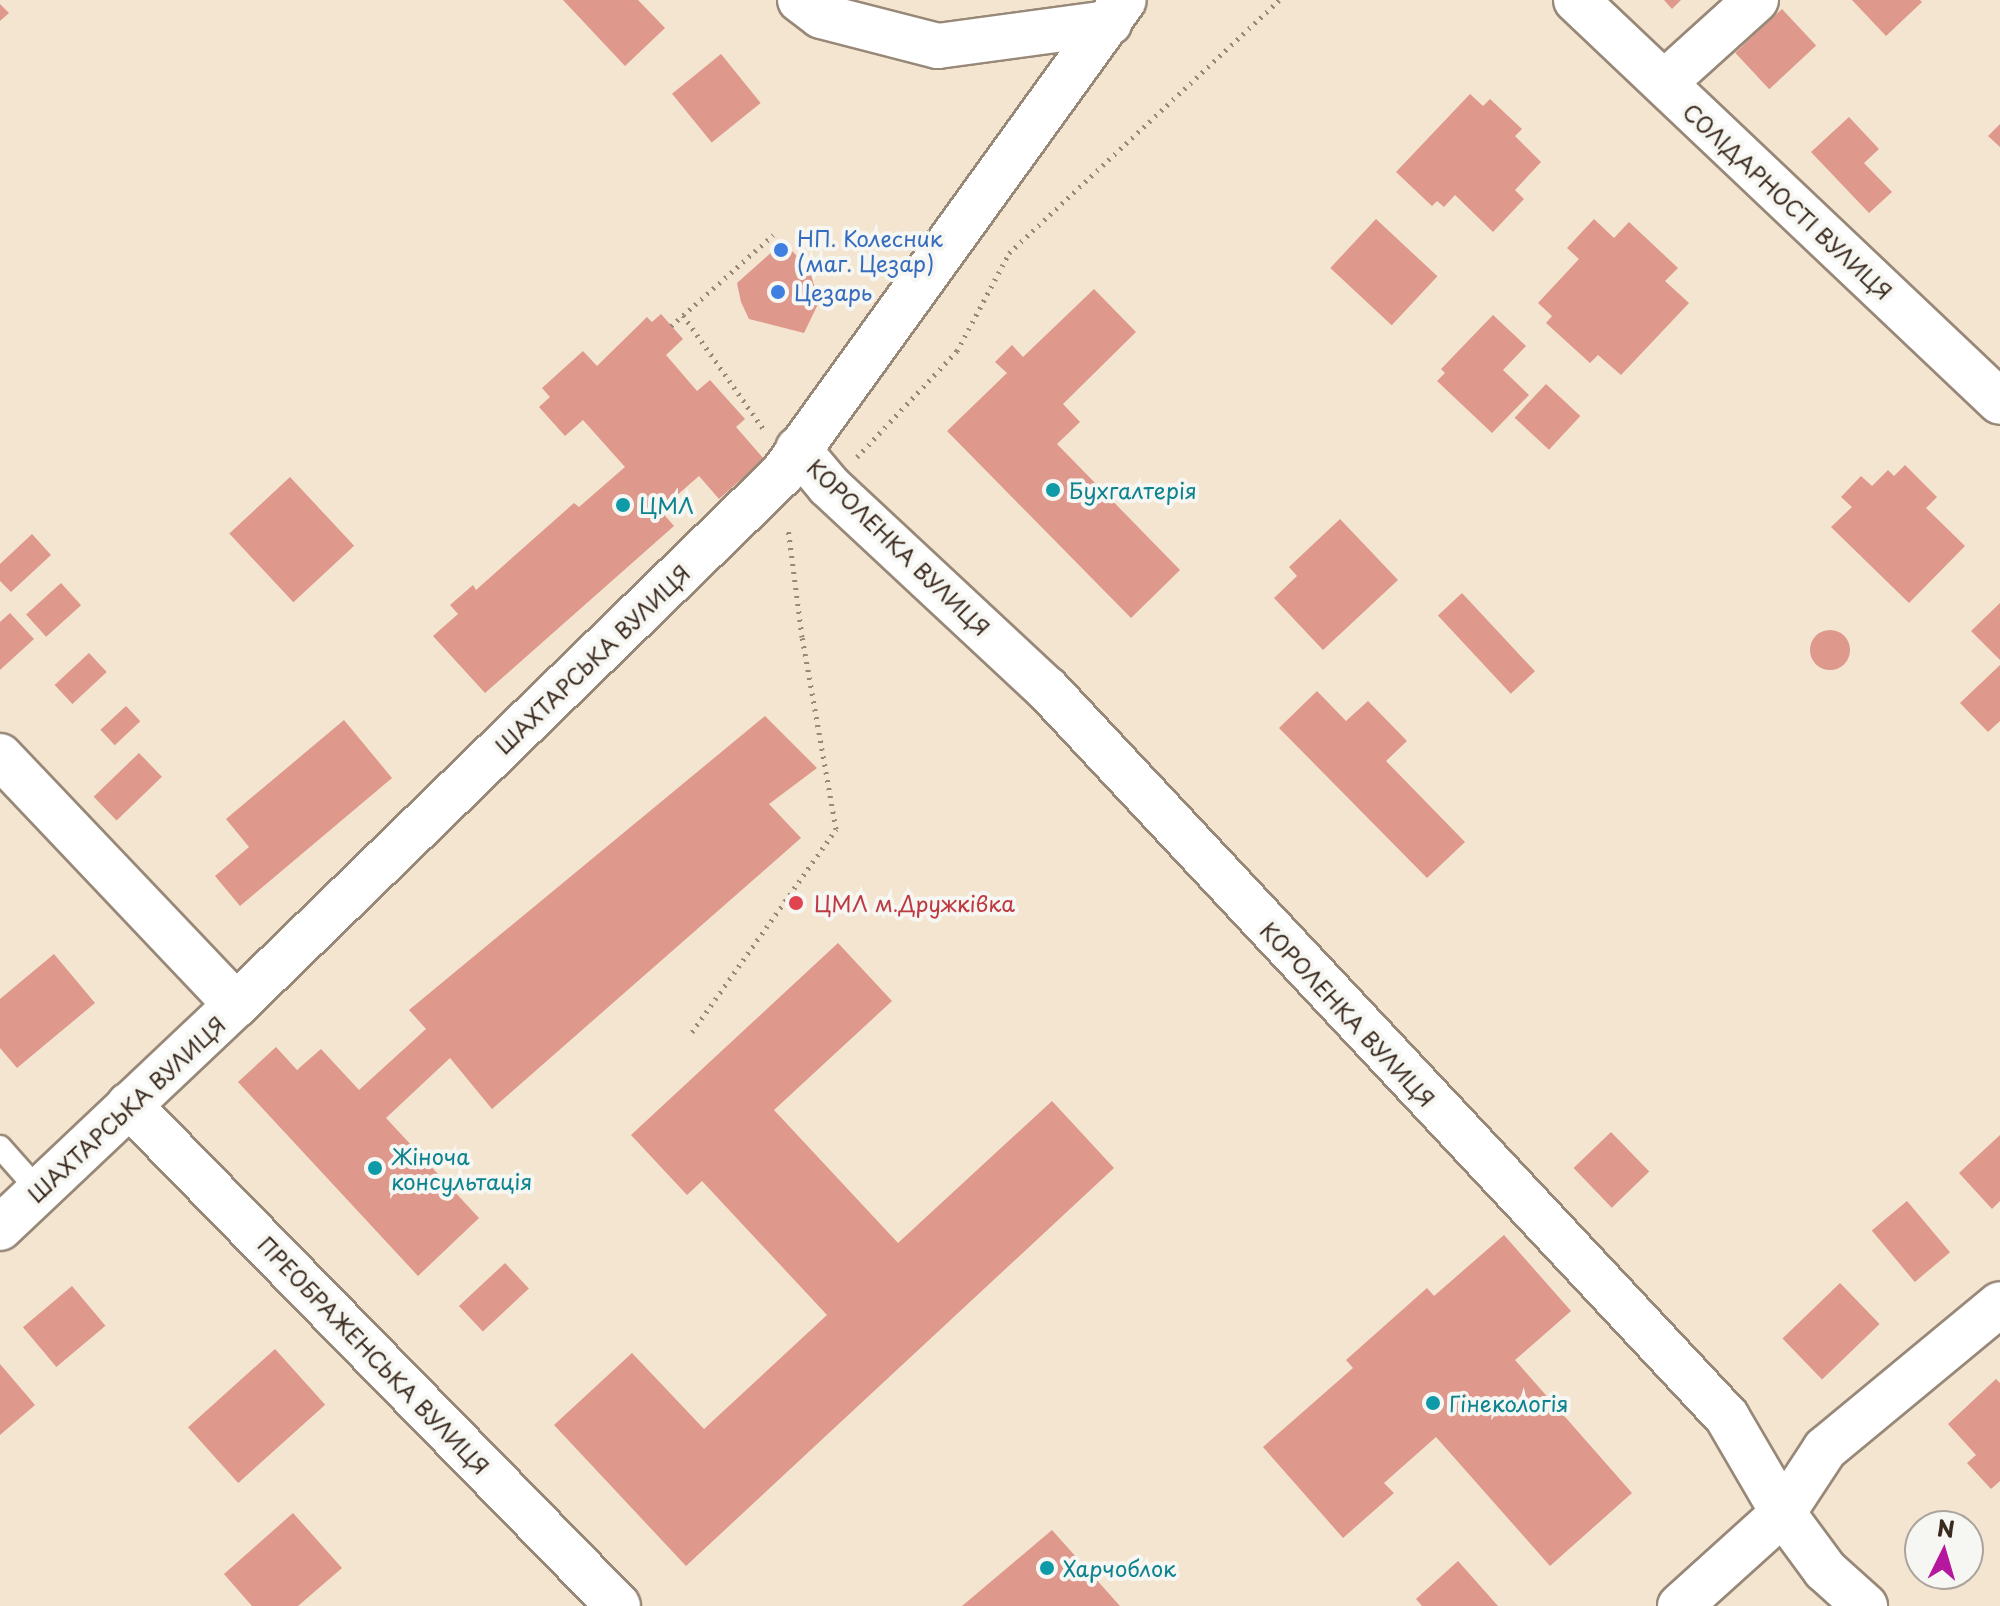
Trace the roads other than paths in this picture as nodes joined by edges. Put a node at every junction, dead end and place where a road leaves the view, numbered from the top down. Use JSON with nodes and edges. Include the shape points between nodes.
{"nodes":[{"id":1,"x":800,"y":0,"type":"edge"},
{"id":2,"x":1576,"y":0,"type":"edge"},
{"id":3,"x":1756,"y":0,"type":"edge"},
{"id":4,"x":1116,"y":12,"type":"edge"},
{"id":5,"x":1664,"y":83,"type":"junction"},
{"id":6,"x":2000,"y":402,"type":"edge"},
{"id":7,"x":790,"y":462,"type":"junction"},
{"id":8,"x":0,"y":756,"type":"edge"},
{"id":9,"x":236,"y":1005,"type":"junction"},
{"id":10,"x":129,"y":1105,"type":"junction"},
{"id":11,"x":0,"y":1147,"type":"edge"},
{"id":12,"x":39,"y":1191,"type":"junction"},
{"id":13,"x":0,"y":1228,"type":"edge"},
{"id":14,"x":2000,"y":1304,"type":"edge"},
{"id":15,"x":1783,"y":1513,"type":"junction"},
{"id":16,"x":618,"y":1606,"type":"edge"},
{"id":17,"x":1680,"y":1606,"type":"edge"},
{"id":18,"x":1865,"y":1606,"type":"edge"}],
"edges":[{"from":1,"to":4,"type":"street","via":[[821,16],[938,46]]},
{"from":2,"to":5,"type":"street","name":"СОЛІДАРНОСТІ ВУЛИЦЯ"},
{"from":3,"to":5,"type":"street"},
{"from":4,"to":7,"type":"street","name":"ШАХТАРСЬКА ВУЛИЦЯ"},
{"from":5,"to":6,"type":"street","name":"СОЛІДАРНОСТІ ВУЛИЦЯ"},
{"from":7,"to":9,"type":"street","name":"ШАХТАРСЬКА ВУЛИЦЯ"},
{"from":7,"to":15,"type":"street","name":"КОРОЛЕНКА ВУЛИЦЯ","via":[[829,486],[1047,689],[1727,1417]]},
{"from":8,"to":9,"type":"street"},
{"from":9,"to":10,"type":"street","name":"ШАХТАРСЬКА ВУЛИЦЯ"},
{"from":10,"to":12,"type":"street","name":"ШАХТАРСЬКА ВУЛИЦЯ"},
{"from":10,"to":16,"type":"street","name":"ПРЕОБРАЖЕНСЬКА ВУЛИЦЯ"},
{"from":11,"to":12,"type":"lane"},
{"from":12,"to":13,"type":"street","name":"ШАХТАРСЬКА ВУЛИЦЯ"},
{"from":14,"to":15,"type":"street","via":[[1825,1449]]},
{"from":15,"to":17,"type":"street"},
{"from":15,"to":18,"type":"street","name":"КОРОЛЕНКА ВУЛИЦЯ","via":[[1825,1570]]}]}
